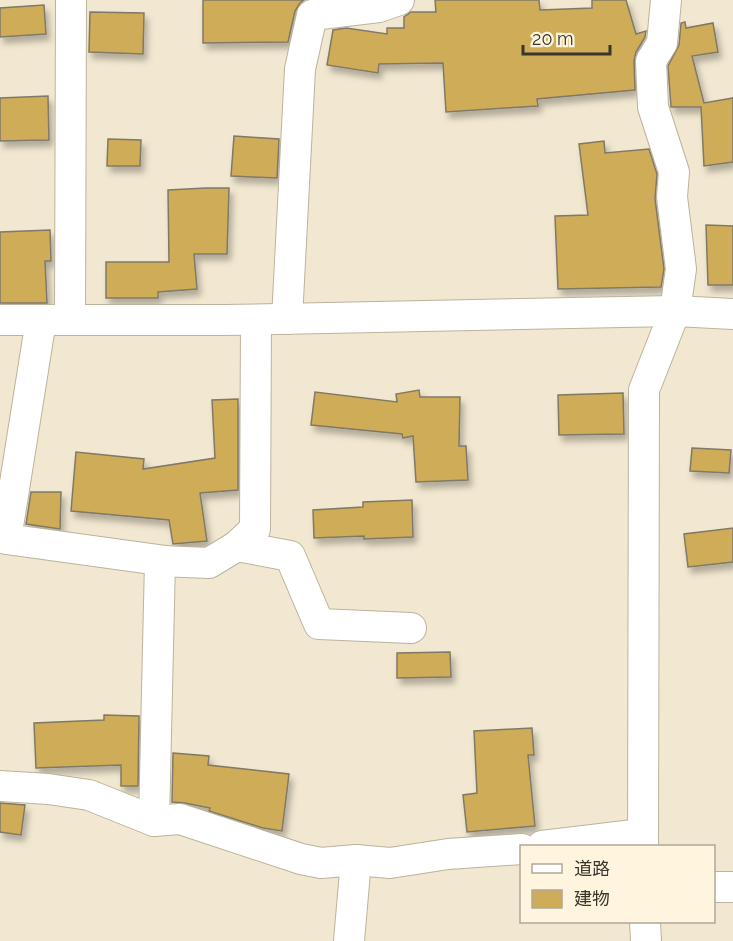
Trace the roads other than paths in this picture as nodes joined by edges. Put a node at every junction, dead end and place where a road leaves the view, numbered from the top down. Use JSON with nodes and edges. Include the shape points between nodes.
{"nodes":[{"id":1,"x":71,"y":0,"type":"edge"},
{"id":2,"x":399,"y":0,"type":"edge"},
{"id":3,"x":663,"y":6,"type":"edge"},
{"id":4,"x":675,"y":311,"type":"junction"},
{"id":5,"x":733,"y":314,"type":"edge"},
{"id":6,"x":286,"y":319,"type":"junction"},
{"id":7,"x":0,"y":320,"type":"edge"},
{"id":8,"x":56,"y":320,"type":"junction"},
{"id":9,"x":255,"y":320,"type":"junction"},
{"id":10,"x":237,"y":546,"type":"junction"},
{"id":11,"x":166,"y":561,"type":"junction"},
{"id":12,"x":411,"y":628,"type":"dead end"},
{"id":13,"x":0,"y":786,"type":"edge"},
{"id":14,"x":154,"y":821,"type":"junction"},
{"id":15,"x":642,"y":840,"type":"edge"},
{"id":16,"x":559,"y":845,"type":"edge"},
{"id":17,"x":520,"y":849,"type":"edge"},
{"id":18,"x":356,"y":860,"type":"junction"},
{"id":19,"x":715,"y":886,"type":"edge"},
{"id":20,"x":733,"y":887,"type":"edge"},
{"id":21,"x":645,"y":923,"type":"edge"},
{"id":22,"x":349,"y":941,"type":"edge"},
{"id":23,"x":646,"y":941,"type":"edge"}],
"edges":[{"from":1,"to":8,"type":"street"},
{"from":2,"to":6,"type":"street","via":[[379,8],[312,15],[300,69]]},
{"from":3,"to":4,"type":"street","via":[[662,43],[651,62],[653,107],[674,172],[672,197],[681,269]]},
{"from":4,"to":5,"type":"street"},
{"from":4,"to":6,"type":"street"},
{"from":4,"to":15,"type":"street","via":[[644,390]]},
{"from":6,"to":9,"type":"street"},
{"from":7,"to":8,"type":"street"},
{"from":8,"to":9,"type":"street"},
{"from":8,"to":11,"type":"street","via":[[6,539]]},
{"from":9,"to":10,"type":"street","via":[[255,529]]},
{"from":10,"to":11,"type":"street","via":[[209,563]]},
{"from":10,"to":12,"type":"street","via":[[290,556],[319,624]]},
{"from":11,"to":14,"type":"street","via":[[160,561]]},
{"from":13,"to":14,"type":"street","via":[[89,795]]},
{"from":14,"to":18,"type":"street","via":[[180,819],[321,863]]},
{"from":15,"to":16,"type":"street"},
{"from":17,"to":18,"type":"street","via":[[390,863]]},
{"from":18,"to":22,"type":"street"},
{"from":19,"to":20,"type":"street"},
{"from":21,"to":23,"type":"street"}]}
